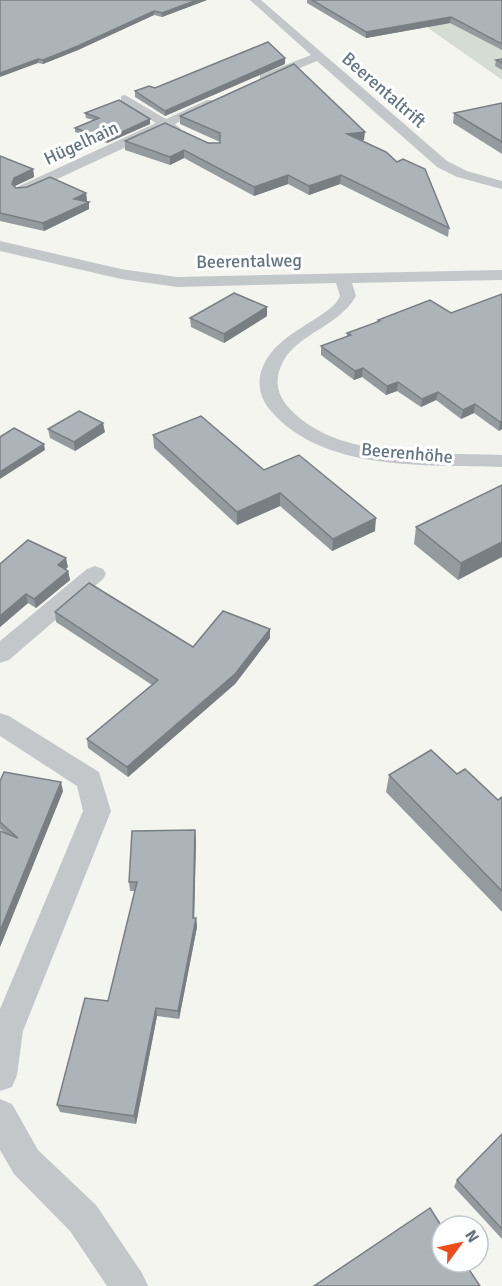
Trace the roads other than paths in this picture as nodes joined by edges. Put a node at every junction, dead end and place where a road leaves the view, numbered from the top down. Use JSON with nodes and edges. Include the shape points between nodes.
{"nodes":[{"id":1,"x":255,"y":0,"type":"edge"},
{"id":2,"x":319,"y":57,"type":"junction"},
{"id":3,"x":251,"y":84,"type":"edge"},
{"id":4,"x":126,"y":99,"type":"dead end"},
{"id":5,"x":219,"y":99,"type":"edge"},
{"id":6,"x":164,"y":124,"type":"junction"},
{"id":7,"x":189,"y":137,"type":"edge"},
{"id":8,"x":502,"y":185,"type":"edge"},
{"id":9,"x":22,"y":190,"type":"edge"},
{"id":10,"x":0,"y":246,"type":"edge"},
{"id":11,"x":24,"y":252,"type":"junction"},
{"id":12,"x":0,"y":265,"type":"edge"},
{"id":13,"x":502,"y":274,"type":"edge"},
{"id":14,"x":343,"y":279,"type":"junction"},
{"id":15,"x":502,"y":461,"type":"edge"},
{"id":16,"x":95,"y":574,"type":"dead end"},
{"id":17,"x":0,"y":654,"type":"edge"},
{"id":18,"x":0,"y":723,"type":"edge"},
{"id":19,"x":0,"y":1075,"type":"edge"},
{"id":20,"x":0,"y":1116,"type":"edge"},
{"id":21,"x":129,"y":1286,"type":"edge"}],
"edges":[{"from":1,"to":2,"type":"street","name":"Beerentaltrift"},
{"from":2,"to":3,"type":"street"},
{"from":2,"to":8,"type":"street","name":"Beerentaltrift","via":[[441,164],[471,178]]},
{"from":4,"to":6,"type":"street"},
{"from":5,"to":6,"type":"street","name":"Hügelhain"},
{"from":6,"to":7,"type":"street"},
{"from":6,"to":9,"type":"street","name":"Hügelhain"},
{"from":10,"to":11,"type":"street","name":"Beerentalweg"},
{"from":11,"to":12,"type":"street"},
{"from":11,"to":14,"type":"street","name":"Beerentalweg","via":[[177,282]]},
{"from":13,"to":14,"type":"street","name":"Beerentalweg"},
{"from":14,"to":15,"type":"street","name":"Beerenhöhe","via":[[348,296],[342,307],[294,339],[274,359],[267,381],[278,410],[311,434],[363,451]]},
{"from":16,"to":17,"type":"street"},
{"from":18,"to":19,"type":"street","via":[[89,780],[97,811],[7,1031]]},
{"from":20,"to":21,"type":"street","via":[[26,1162],[83,1218]]}]}
